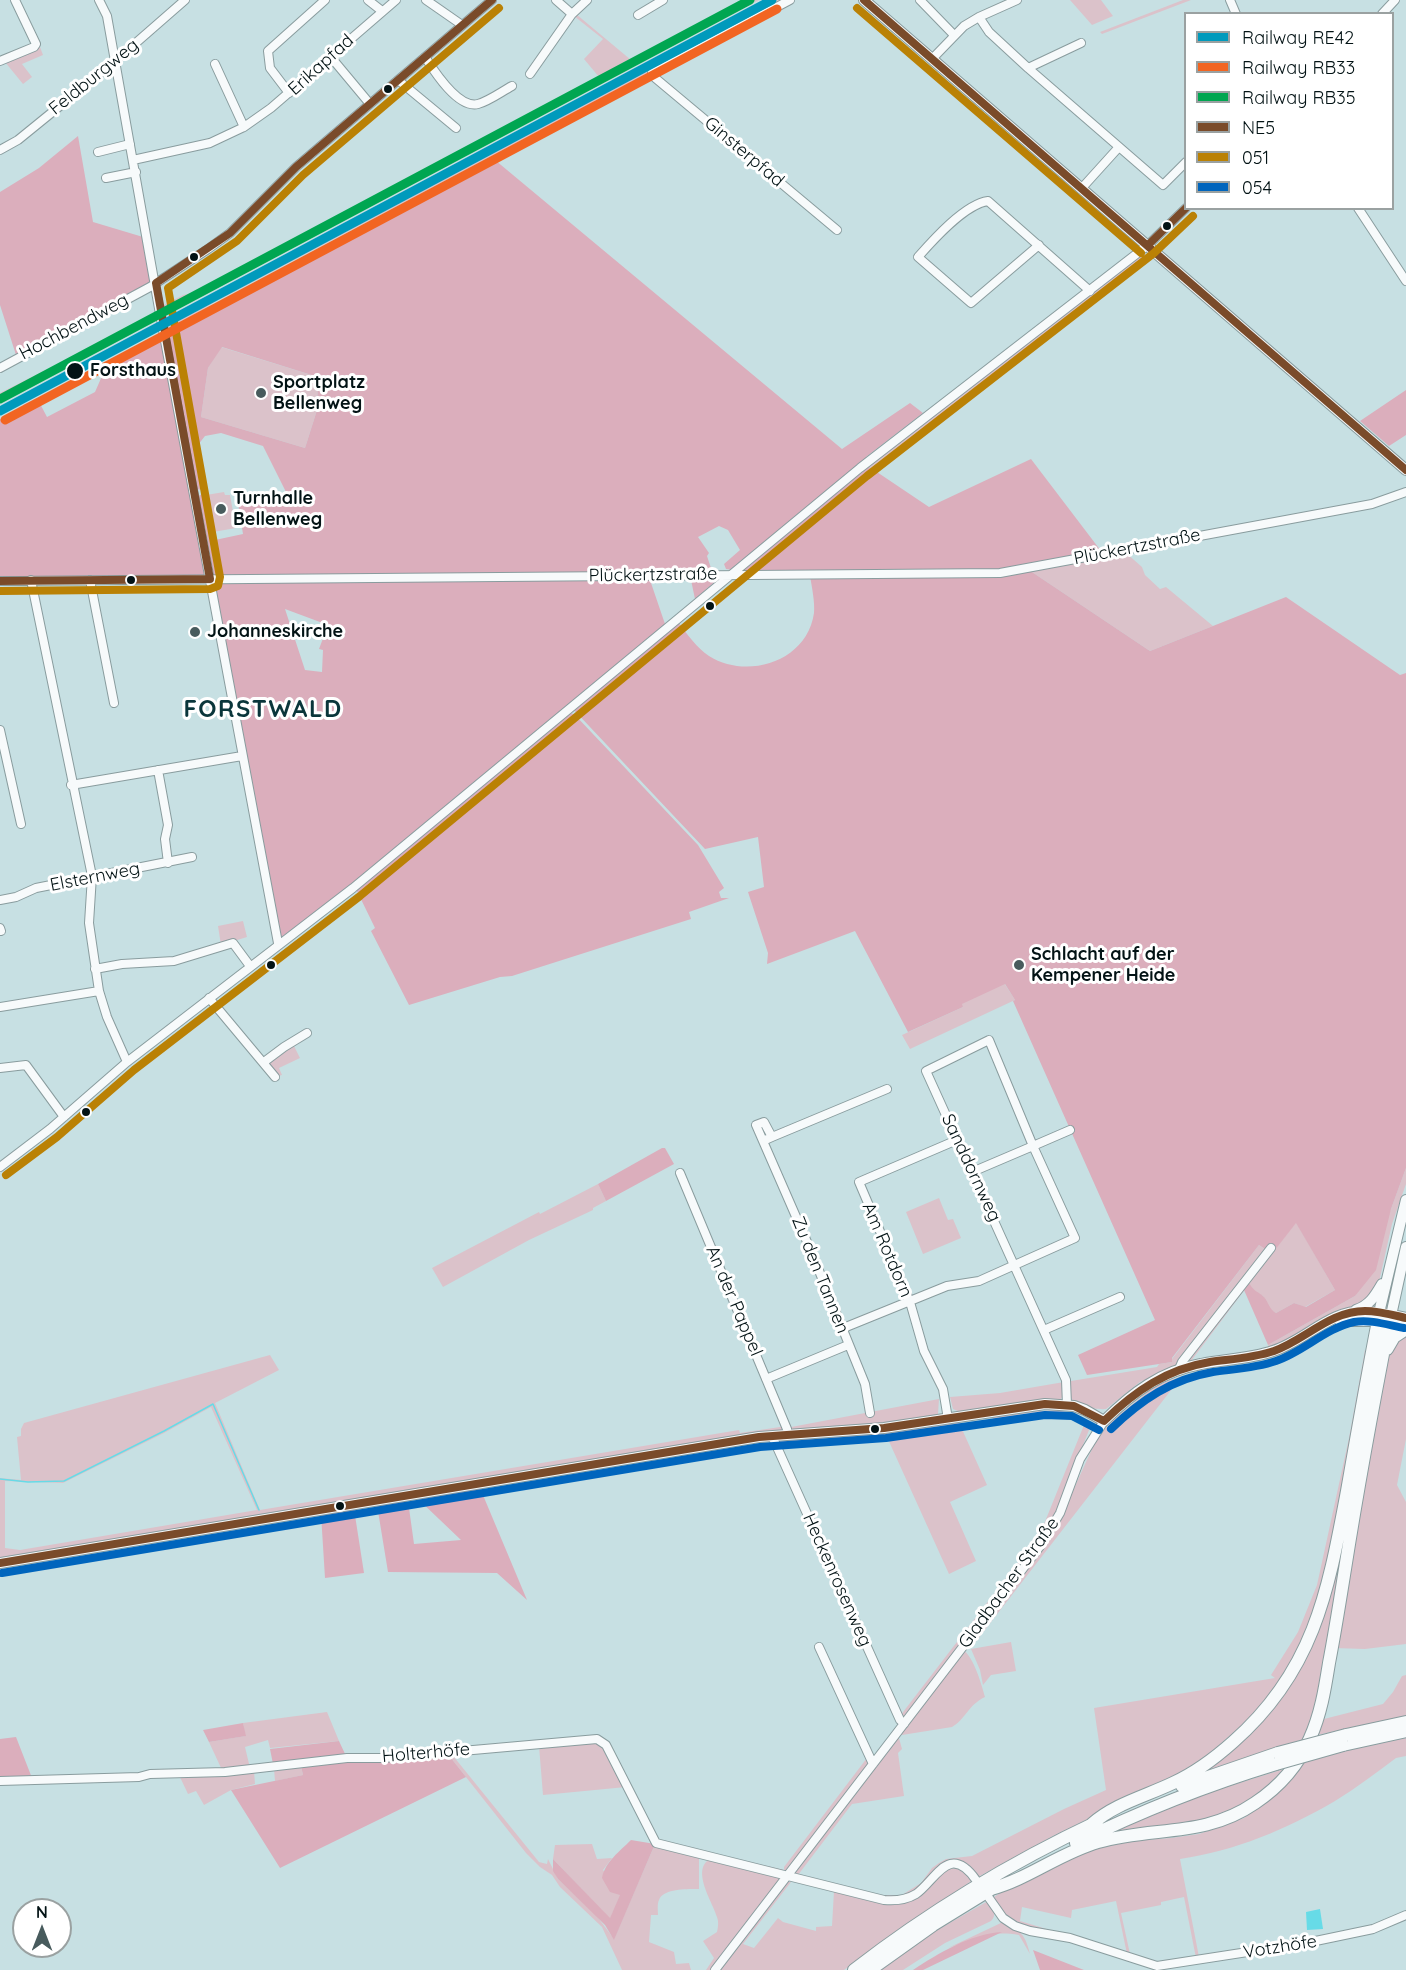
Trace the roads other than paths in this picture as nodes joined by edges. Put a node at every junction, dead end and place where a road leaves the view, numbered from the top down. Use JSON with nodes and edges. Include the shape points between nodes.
{"nodes":[{"id":1,"x":15,"y":0,"type":"edge"},
{"id":2,"x":99,"y":0,"type":"edge"},
{"id":3,"x":185,"y":0,"type":"edge"},
{"id":4,"x":325,"y":0,"type":"edge"},
{"id":5,"x":368,"y":0,"type":"edge"},
{"id":6,"x":396,"y":0,"type":"edge"},
{"id":7,"x":426,"y":0,"type":"edge"},
{"id":8,"x":492,"y":0,"type":"edge"},
{"id":9,"x":556,"y":0,"type":"edge"},
{"id":10,"x":587,"y":0,"type":"edge"},
{"id":11,"x":663,"y":0,"type":"edge"},
{"id":12,"x":790,"y":0,"type":"edge"},
{"id":13,"x":864,"y":0,"type":"edge"},
{"id":14,"x":920,"y":0,"type":"edge"},
{"id":15,"x":1017,"y":0,"type":"edge"},
{"id":16,"x":1395,"y":0,"type":"edge"},
{"id":17,"x":1004,"y":3,"type":"edge"},
{"id":18,"x":382,"y":11,"type":"junction"},
{"id":19,"x":1384,"y":12,"type":"edge"},
{"id":20,"x":572,"y":14,"type":"junction"},
{"id":21,"x":638,"y":15,"type":"dead end"},
{"id":22,"x":979,"y":17,"type":"junction"},
{"id":23,"x":462,"y":25,"type":"junction"},
{"id":24,"x":954,"y":35,"type":"junction"},
{"id":25,"x":1081,"y":43,"type":"dead end"},
{"id":26,"x":330,"y":56,"type":"junction"},
{"id":27,"x":424,"y":57,"type":"junction"},
{"id":28,"x":932,"y":59,"type":"junction"},
{"id":29,"x":0,"y":61,"type":"edge"},
{"id":30,"x":114,"y":62,"type":"junction"},
{"id":31,"x":215,"y":64,"type":"dead end"},
{"id":32,"x":1028,"y":68,"type":"junction"},
{"id":33,"x":530,"y":74,"type":"dead end"},
{"id":34,"x":398,"y":80,"type":"junction"},
{"id":35,"x":512,"y":86,"type":"dead end"},
{"id":36,"x":289,"y":93,"type":"junction"},
{"id":37,"x":370,"y":104,"type":"junction"},
{"id":38,"x":244,"y":127,"type":"junction"},
{"id":39,"x":456,"y":128,"type":"dead end"},
{"id":40,"x":130,"y":144,"type":"junction"},
{"id":41,"x":1119,"y":147,"type":"junction"},
{"id":42,"x":0,"y":150,"type":"edge"},
{"id":43,"x":98,"y":152,"type":"dead end"},
{"id":44,"x":133,"y":160,"type":"junction"},
{"id":45,"x":1184,"y":163,"type":"edge"},
{"id":46,"x":135,"y":172,"type":"junction"},
{"id":47,"x":106,"y":178,"type":"dead end"},
{"id":48,"x":1081,"y":189,"type":"junction"},
{"id":49,"x":1184,"y":209,"type":"edge"},
{"id":50,"x":1359,"y":210,"type":"edge"},
{"id":51,"x":837,"y":230,"type":"dead end"},
{"id":52,"x":1040,"y":245,"type":"junction"},
{"id":53,"x":1148,"y":245,"type":"junction"},
{"id":54,"x":1406,"y":281,"type":"edge"},
{"id":55,"x":156,"y":283,"type":"junction"},
{"id":56,"x":1090,"y":291,"type":"junction"},
{"id":57,"x":0,"y":368,"type":"edge"},
{"id":58,"x":1406,"y":470,"type":"edge"},
{"id":59,"x":1406,"y":492,"type":"edge"},
{"id":60,"x":732,"y":574,"type":"junction"},
{"id":61,"x":210,"y":579,"type":"junction"},
{"id":62,"x":31,"y":580,"type":"junction"},
{"id":63,"x":90,"y":580,"type":"junction"},
{"id":64,"x":0,"y":581,"type":"edge"},
{"id":65,"x":114,"y":703,"type":"dead end"},
{"id":66,"x":0,"y":730,"type":"edge"},
{"id":67,"x":242,"y":756,"type":"junction"},
{"id":68,"x":158,"y":770,"type":"junction"},
{"id":69,"x":71,"y":785,"type":"junction"},
{"id":70,"x":21,"y":824,"type":"dead end"},
{"id":71,"x":192,"y":857,"type":"dead end"},
{"id":72,"x":168,"y":863,"type":"junction"},
{"id":73,"x":92,"y":876,"type":"junction"},
{"id":74,"x":0,"y":900,"type":"edge"},
{"id":75,"x":278,"y":943,"type":"junction"},
{"id":76,"x":250,"y":966,"type":"junction"},
{"id":77,"x":95,"y":969,"type":"junction"},
{"id":78,"x":99,"y":991,"type":"junction"},
{"id":79,"x":209,"y":998,"type":"junction"},
{"id":80,"x":0,"y":1007,"type":"edge"},
{"id":81,"x":307,"y":1033,"type":"dead end"},
{"id":82,"x":127,"y":1062,"type":"junction"},
{"id":83,"x":264,"y":1062,"type":"junction"},
{"id":84,"x":0,"y":1068,"type":"edge"},
{"id":85,"x":275,"y":1077,"type":"dead end"},
{"id":86,"x":887,"y":1089,"type":"dead end"},
{"id":87,"x":64,"y":1117,"type":"junction"},
{"id":88,"x":1070,"y":1130,"type":"dead end"},
{"id":89,"x":772,"y":1137,"type":"junction"},
{"id":90,"x":763,"y":1140,"type":"junction"},
{"id":91,"x":957,"y":1140,"type":"junction"},
{"id":92,"x":1033,"y":1146,"type":"junction"},
{"id":93,"x":0,"y":1167,"type":"edge"},
{"id":94,"x":972,"y":1172,"type":"junction"},
{"id":95,"x":680,"y":1173,"type":"dead end"},
{"id":96,"x":1406,"y":1200,"type":"edge"},
{"id":97,"x":1406,"y":1247,"type":"edge"},
{"id":98,"x":1271,"y":1248,"type":"dead end"},
{"id":99,"x":1016,"y":1266,"type":"junction"},
{"id":100,"x":1388,"y":1275,"type":"junction"},
{"id":101,"x":1120,"y":1297,"type":"dead end"},
{"id":102,"x":910,"y":1302,"type":"junction"},
{"id":103,"x":1345,"y":1314,"type":"junction"},
{"id":104,"x":1384,"y":1318,"type":"junction"},
{"id":105,"x":1406,"y":1318,"type":"edge"},
{"id":106,"x":1406,"y":1327,"type":"edge"},
{"id":107,"x":841,"y":1329,"type":"junction"},
{"id":108,"x":1315,"y":1329,"type":"junction"},
{"id":109,"x":1044,"y":1330,"type":"junction"},
{"id":110,"x":848,"y":1345,"type":"junction"},
{"id":111,"x":1382,"y":1358,"type":"junction"},
{"id":112,"x":1179,"y":1369,"type":"junction"},
{"id":113,"x":766,"y":1378,"type":"junction"},
{"id":114,"x":1067,"y":1405,"type":"junction"},
{"id":115,"x":870,"y":1413,"type":"dead end"},
{"id":116,"x":948,"y":1419,"type":"junction"},
{"id":117,"x":1104,"y":1421,"type":"junction"},
{"id":118,"x":787,"y":1429,"type":"dead end"},
{"id":119,"x":772,"y":1436,"type":"junction"},
{"id":120,"x":0,"y":1563,"type":"edge"},
{"id":121,"x":819,"y":1647,"type":"dead end"},
{"id":122,"x":1406,"y":1722,"type":"edge"},
{"id":123,"x":903,"y":1724,"type":"junction"},
{"id":124,"x":1406,"y":1731,"type":"edge"},
{"id":125,"x":1345,"y":1740,"type":"junction"},
{"id":126,"x":1277,"y":1759,"type":"junction"},
{"id":127,"x":873,"y":1764,"type":"junction"},
{"id":128,"x":0,"y":1781,"type":"edge"},
{"id":129,"x":1092,"y":1824,"type":"junction"},
{"id":130,"x":789,"y":1874,"type":"junction"},
{"id":131,"x":976,"y":1880,"type":"dead end"},
{"id":132,"x":990,"y":1894,"type":"junction"},
{"id":133,"x":1406,"y":1916,"type":"edge"},
{"id":134,"x":715,"y":1970,"type":"edge"},
{"id":135,"x":854,"y":1970,"type":"edge"},
{"id":136,"x":870,"y":1970,"type":"edge"}],
"edges":[{"from":1,"to":29,"type":"street","via":[[36,44]]},
{"from":2,"to":30,"type":"street","via":[[107,15]]},
{"from":3,"to":30,"type":"street","name":"Feldburgweg"},
{"from":4,"to":36,"type":"street","via":[[268,51],[270,68]]},
{"from":5,"to":18,"type":"street"},
{"from":6,"to":18,"type":"street","name":"Erikapfad"},
{"from":7,"to":23,"type":"street"},
{"from":8,"to":23,"type":"street","name":"Hochbendweg"},
{"from":9,"to":20,"type":"street"},
{"from":10,"to":20,"type":"street"},
{"from":11,"to":21,"type":"street"},
{"from":12,"to":51,"type":"street","name":"Ginsterpfad","via":[[652,73]]},
{"from":13,"to":28,"type":"main road"},
{"from":14,"to":24,"type":"street"},
{"from":15,"to":17,"type":"street"},
{"from":16,"to":19,"type":"street"},
{"from":17,"to":22,"type":"street"},
{"from":18,"to":26,"type":"street","name":"Erikapfad"},
{"from":20,"to":33,"type":"street"},
{"from":22,"to":24,"type":"street"},
{"from":22,"to":32,"type":"street","via":[[989,32]]},
{"from":23,"to":27,"type":"street","name":"Hochbendweg"},
{"from":24,"to":28,"type":"street"},
{"from":25,"to":32,"type":"street"},
{"from":26,"to":36,"type":"street","name":"Erikapfad"},
{"from":26,"to":37,"type":"street"},
{"from":27,"to":34,"type":"street","name":"Hochbendweg"},
{"from":27,"to":35,"type":"street","via":[[451,91],[471,104],[480,104]]},
{"from":28,"to":48,"type":"main road"},
{"from":30,"to":40,"type":"street"},
{"from":30,"to":42,"type":"street","name":"Feldburgweg","via":[[18,140]]},
{"from":31,"to":38,"type":"street"},
{"from":32,"to":41,"type":"street"},
{"from":34,"to":37,"type":"street","name":"Hochbendweg"},
{"from":34,"to":39,"type":"street"},
{"from":36,"to":38,"type":"street","name":"Erikapfad"},
{"from":37,"to":55,"type":"street","name":"Hochbendweg","via":[[289,173],[230,233]]},
{"from":38,"to":44,"type":"street","name":"Erikapfad","via":[[210,143]]},
{"from":40,"to":43,"type":"street"},
{"from":40,"to":44,"type":"street"},
{"from":41,"to":45,"type":"street","via":[[1163,185]]},
{"from":41,"to":48,"type":"street"},
{"from":44,"to":46,"type":"street"},
{"from":46,"to":47,"type":"street"},
{"from":46,"to":55,"type":"street"},
{"from":48,"to":53,"type":"main road"},
{"from":49,"to":53,"type":"street"},
{"from":50,"to":54,"type":"street"},
{"from":52,"to":52,"type":"street","via":[[988,201],[948,225],[918,257],[971,303]]},
{"from":52,"to":56,"type":"street"},
{"from":53,"to":56,"type":"street"},
{"from":53,"to":58,"type":"main road"},
{"from":55,"to":57,"type":"street","name":"Hochbendweg"},
{"from":55,"to":61,"type":"street"},
{"from":56,"to":60,"type":"street","via":[[860,468]]},
{"from":59,"to":60,"type":"street","name":"Plückertzstraße","via":[[1372,504],[1000,573]]},
{"from":60,"to":61,"type":"street","name":"Plückertzstraße"},
{"from":60,"to":75,"type":"street","via":[[353,888]]},
{"from":61,"to":63,"type":"street","name":"Plückertzstraße"},
{"from":61,"to":67,"type":"street"},
{"from":62,"to":63,"type":"street","name":"Plückertzstraße"},
{"from":62,"to":64,"type":"street","name":"Plückertzstraße"},
{"from":62,"to":69,"type":"street"},
{"from":63,"to":65,"type":"street"},
{"from":66,"to":70,"type":"street"},
{"from":67,"to":68,"type":"street"},
{"from":67,"to":75,"type":"street"},
{"from":68,"to":69,"type":"street"},
{"from":68,"to":72,"type":"street","via":[[168,825]]},
{"from":69,"to":73,"type":"street"},
{"from":71,"to":72,"type":"street","name":"Elsternweg"},
{"from":72,"to":73,"type":"street","name":"Elsternweg"},
{"from":73,"to":74,"type":"street","name":"Elsternweg"},
{"from":73,"to":77,"type":"street","via":[[89,923]]},
{"from":75,"to":76,"type":"street"},
{"from":76,"to":77,"type":"street","via":[[233,944],[174,961]]},
{"from":76,"to":79,"type":"street"},
{"from":77,"to":78,"type":"street"},
{"from":78,"to":80,"type":"street"},
{"from":78,"to":82,"type":"street"},
{"from":79,"to":82,"type":"street"},
{"from":79,"to":83,"type":"street"},
{"from":81,"to":83,"type":"street"},
{"from":82,"to":87,"type":"street"},
{"from":83,"to":85,"type":"street"},
{"from":84,"to":87,"type":"street","via":[[26,1065]]},
{"from":86,"to":89,"type":"street"},
{"from":87,"to":93,"type":"street"},
{"from":88,"to":92,"type":"street"},
{"from":89,"to":90,"type":"street"},
{"from":89,"to":90,"type":"street","via":[[764,1122],[756,1125]]},
{"from":90,"to":107,"type":"street","name":"Zu den Tannen"},
{"from":91,"to":92,"type":"street","name":"Sanddornweg","via":[[926,1071],[989,1040]]},
{"from":91,"to":94,"type":"street","name":"Sanddornweg"},
{"from":91,"to":102,"type":"street","name":"Am Rotdorn","via":[[859,1182]]},
{"from":92,"to":94,"type":"street"},
{"from":92,"to":99,"type":"street","via":[[1075,1238]]},
{"from":94,"to":99,"type":"street","name":"Sanddornweg"},
{"from":95,"to":113,"type":"street","name":"An der Pappel"},
{"from":96,"to":100,"type":"main road"},
{"from":97,"to":104,"type":"main road"},
{"from":98,"to":112,"type":"street"},
{"from":99,"to":102,"type":"street","via":[[979,1281],[944,1287]]},
{"from":99,"to":109,"type":"street","name":"Sanddornweg"},
{"from":100,"to":103,"type":"main road","via":[[1375,1297]]},
{"from":100,"to":104,"type":"main road"},
{"from":101,"to":109,"type":"street"},
{"from":102,"to":107,"type":"street"},
{"from":102,"to":116,"type":"street","name":"Am Rotdorn","via":[[924,1351],[943,1389]]},
{"from":103,"to":104,"type":"main road","via":[[1364,1311]]},
{"from":103,"to":108,"type":"main road"},
{"from":104,"to":105,"type":"main road"},
{"from":104,"to":106,"type":"main road"},
{"from":104,"to":108,"type":"main road","via":[[1339,1321]]},
{"from":104,"to":111,"type":"highway"},
{"from":104,"to":129,"type":"highway","via":[[1331,1575],[1298,1663],[1261,1714],[1219,1754],[1190,1775],[1109,1812]]},
{"from":106,"to":111,"type":"highway"},
{"from":107,"to":110,"type":"street","name":"Zu den Tannen"},
{"from":108,"to":112,"type":"main road","name":"Gladbacher Straße","via":[[1271,1352]]},
{"from":109,"to":114,"type":"street","name":"Sanddornweg","via":[[1067,1384]]},
{"from":110,"to":113,"type":"street"},
{"from":110,"to":115,"type":"street","name":"Zu den Tannen","via":[[865,1384]]},
{"from":111,"to":132,"type":"highway","via":[[1323,1698],[1309,1740],[1293,1766],[1265,1796],[1227,1819],[1195,1828],[1099,1842],[1064,1854]]},
{"from":112,"to":117,"type":"main road","name":"Gladbacher Straße","via":[[1142,1387]]},
{"from":113,"to":118,"type":"street","name":"An der Pappel"},
{"from":114,"to":116,"type":"main road","via":[[1032,1405]]},
{"from":114,"to":117,"type":"main road"},
{"from":116,"to":119,"type":"main road","via":[[872,1430]]},
{"from":117,"to":123,"type":"street","name":"Gladbacher Straße","via":[[1080,1459],[1060,1513],[1046,1537]]},
{"from":119,"to":120,"type":"main road"},
{"from":119,"to":123,"type":"street","name":"Heckenrosenweg"},
{"from":121,"to":127,"type":"street"},
{"from":122,"to":125,"type":"highway"},
{"from":123,"to":127,"type":"street","name":"Gladbacher Straße"},
{"from":124,"to":125,"type":"highway"},
{"from":125,"to":126,"type":"highway","bridge":true},
{"from":126,"to":129,"type":"highway","via":[[1179,1787]]},
{"from":126,"to":132,"type":"highway","via":[[1126,1819],[1050,1856]]},
{"from":127,"to":130,"type":"street","name":"Gladbacher Straße"},
{"from":128,"to":130,"type":"street","name":"Holterhöfe","via":[[225,1772],[347,1758],[597,1739],[606,1745],[656,1843]]},
{"from":129,"to":135,"type":"highway","via":[[972,1890]]},
{"from":130,"to":131,"type":"street","via":[[892,1900],[916,1894],[947,1865],[964,1868]]},
{"from":130,"to":134,"type":"street","name":"Gladbacher Straße"},
{"from":132,"to":133,"type":"street","name":"Votzhöfe","via":[[1004,1918],[1015,1926],[1070,1938],[1157,1966],[1306,1943],[1373,1929]]},
{"from":132,"to":136,"type":"highway","via":[[933,1925]]}]}
